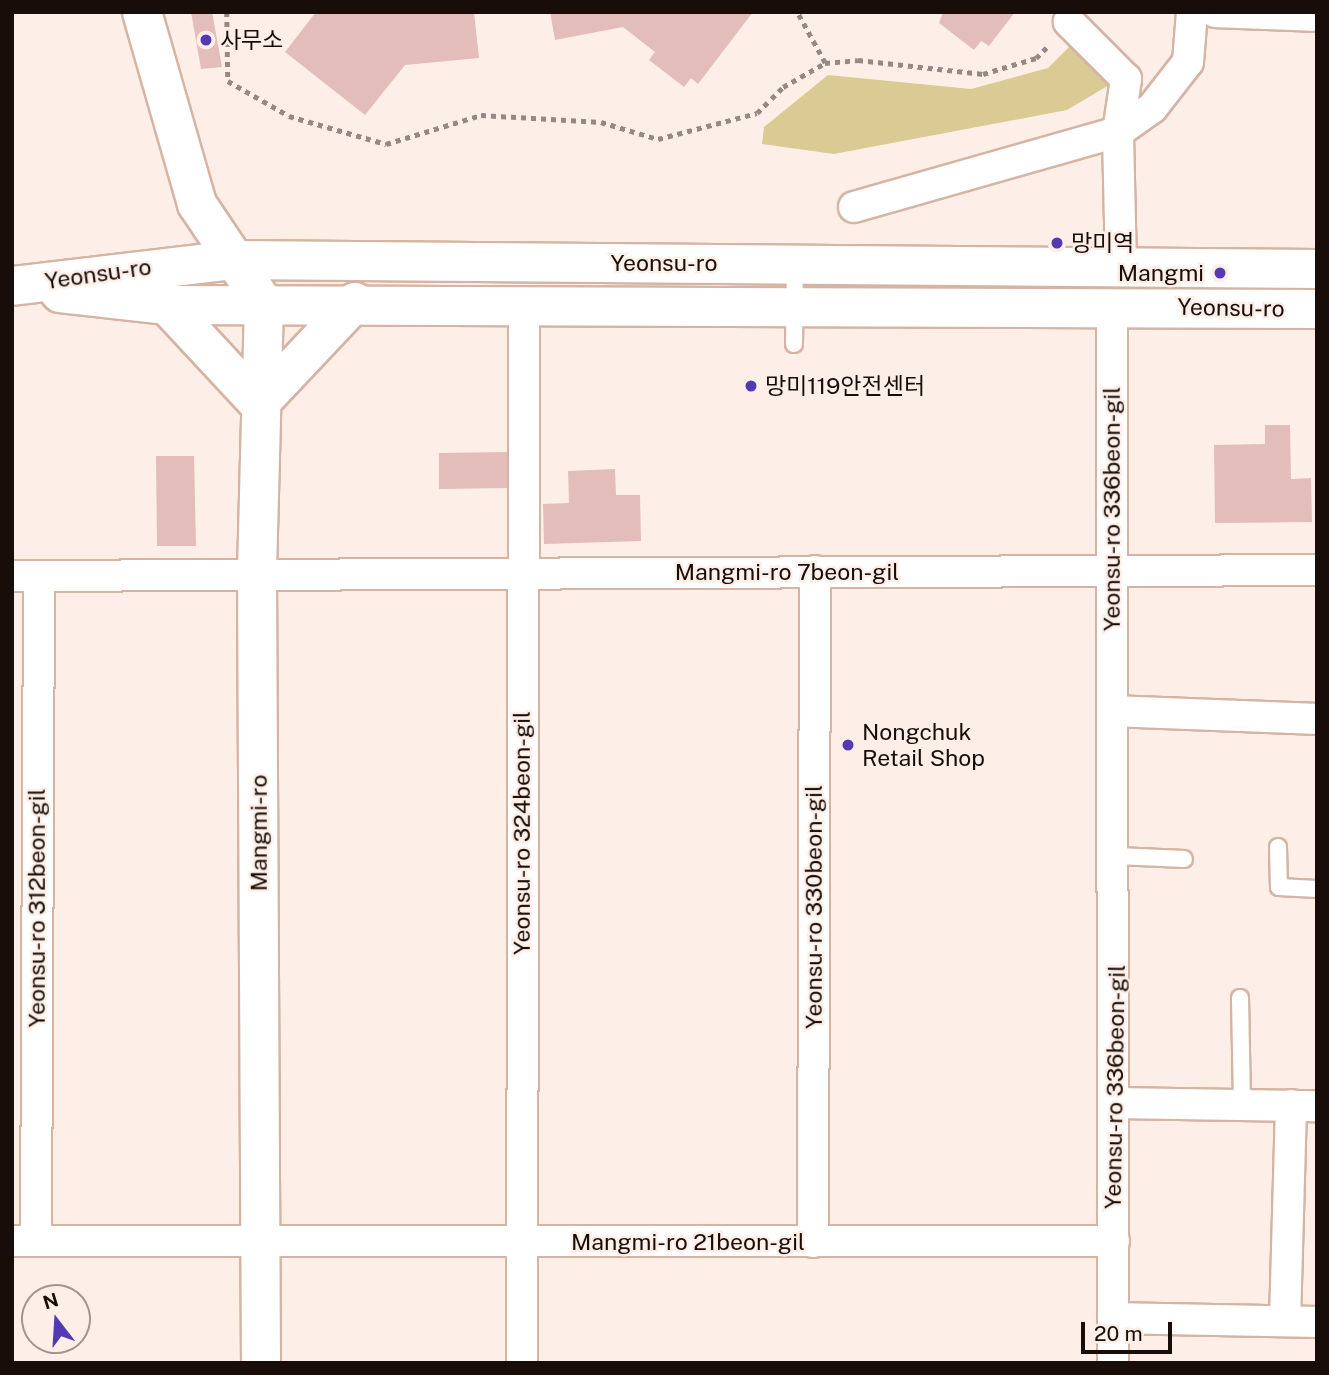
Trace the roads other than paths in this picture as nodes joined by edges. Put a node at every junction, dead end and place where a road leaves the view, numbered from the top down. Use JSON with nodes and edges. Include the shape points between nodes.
{"nodes":[{"id":1,"x":142,"y":12,"type":"edge"},
{"id":2,"x":1192,"y":12,"type":"edge"},
{"id":3,"x":1215,"y":12,"type":"edge"},
{"id":4,"x":1317,"y":16,"type":"edge"},
{"id":5,"x":1069,"y":22,"type":"road end"},
{"id":6,"x":1118,"y":132,"type":"junction"},
{"id":7,"x":854,"y":207,"type":"dead end"},
{"id":8,"x":234,"y":260,"type":"junction"},
{"id":9,"x":795,"y":264,"type":"junction"},
{"id":10,"x":1121,"y":267,"type":"junction"},
{"id":11,"x":1317,"y":269,"type":"edge"},
{"id":12,"x":12,"y":287,"type":"edge"},
{"id":13,"x":355,"y":302,"type":"junction"},
{"id":14,"x":524,"y":303,"type":"junction"},
{"id":15,"x":264,"y":304,"type":"junction"},
{"id":16,"x":167,"y":305,"type":"junction"},
{"id":17,"x":793,"y":305,"type":"junction"},
{"id":18,"x":1112,"y":306,"type":"junction"},
{"id":19,"x":1317,"y":309,"type":"edge"},
{"id":20,"x":793,"y":344,"type":"dead end"},
{"id":21,"x":259,"y":404,"type":"junction"},
{"id":22,"x":1317,"y":570,"type":"edge"},
{"id":23,"x":815,"y":572,"type":"junction"},
{"id":24,"x":523,"y":573,"type":"junction"},
{"id":25,"x":1112,"y":573,"type":"junction"},
{"id":26,"x":25,"y":576,"type":"edge"},
{"id":27,"x":257,"y":576,"type":"junction"},
{"id":28,"x":1113,"y":711,"type":"junction"},
{"id":29,"x":1317,"y":719,"type":"edge"},
{"id":30,"x":1278,"y":847,"type":"dead end"},
{"id":31,"x":1117,"y":856,"type":"junction"},
{"id":32,"x":1184,"y":859,"type":"dead end"},
{"id":33,"x":1317,"y":889,"type":"edge"},
{"id":34,"x":1240,"y":998,"type":"dead end"},
{"id":35,"x":1115,"y":1103,"type":"junction"},
{"id":36,"x":1242,"y":1104,"type":"junction"},
{"id":37,"x":1304,"y":1105,"type":"edge"},
{"id":38,"x":261,"y":1240,"type":"junction"},
{"id":39,"x":24,"y":1241,"type":"edge"},
{"id":40,"x":522,"y":1241,"type":"junction"},
{"id":41,"x":1114,"y":1241,"type":"junction"},
{"id":42,"x":813,"y":1242,"type":"junction"},
{"id":43,"x":1113,"y":1318,"type":"junction"},
{"id":44,"x":1285,"y":1321,"type":"junction"},
{"id":45,"x":1317,"y":1322,"type":"edge"},
{"id":46,"x":261,"y":1363,"type":"edge"},
{"id":47,"x":522,"y":1363,"type":"edge"},
{"id":48,"x":1113,"y":1363,"type":"edge"}],
"edges":[{"from":1,"to":8,"type":"main road","via":[[197,204]]},
{"from":2,"to":6,"type":"street","via":[[1188,62],[1152,108]]},
{"from":3,"to":4,"type":"street"},
{"from":5,"to":6,"type":"street","via":[[1126,79]]},
{"from":6,"to":7,"type":"street"},
{"from":6,"to":10,"type":"street"},
{"from":8,"to":9,"type":"main road","name":"Yeonsu-ro"},
{"from":8,"to":12,"type":"main road","name":"Yeonsu-ro"},
{"from":8,"to":15,"type":"main road"},
{"from":9,"to":10,"type":"main road","name":"Yeonsu-ro"},
{"from":9,"to":17,"type":"lane"},
{"from":10,"to":11,"type":"main road","name":"Yeonsu-ro"},
{"from":12,"to":16,"type":"main road","name":"Yeonsu-ro"},
{"from":13,"to":14,"type":"main road","name":"Yeonsu-ro"},
{"from":13,"to":15,"type":"main road","name":"Yeonsu-ro"},
{"from":13,"to":21,"type":"main road"},
{"from":14,"to":17,"type":"main road","name":"Yeonsu-ro"},
{"from":14,"to":24,"type":"street","name":"Yeonsu-ro 324beon-gil"},
{"from":15,"to":16,"type":"main road","name":"Yeonsu-ro"},
{"from":15,"to":21,"type":"main road","name":"Mangmi-ro"},
{"from":16,"to":21,"type":"main road"},
{"from":17,"to":18,"type":"main road","name":"Yeonsu-ro"},
{"from":17,"to":20,"type":"lane"},
{"from":18,"to":19,"type":"main road","name":"Yeonsu-ro"},
{"from":18,"to":25,"type":"street","name":"Yeonsu-ro 336beon-gil"},
{"from":21,"to":27,"type":"main road","name":"Mangmi-ro"},
{"from":22,"to":25,"type":"street","name":"Mangmi-ro 7beon-gil"},
{"from":23,"to":24,"type":"street","name":"Mangmi-ro 7beon-gil"},
{"from":23,"to":25,"type":"street","name":"Mangmi-ro 7beon-gil"},
{"from":23,"to":42,"type":"street","name":"Yeonsu-ro 330beon-gil"},
{"from":24,"to":27,"type":"street","name":"Mangmi-ro 7beon-gil"},
{"from":24,"to":40,"type":"street","name":"Yeonsu-ro 324beon-gil"},
{"from":25,"to":28,"type":"street","name":"Yeonsu-ro 336beon-gil"},
{"from":26,"to":27,"type":"street","name":"Mangmi-ro 7beon-gil"},
{"from":26,"to":39,"type":"street","name":"Yeonsu-ro 312beon-gil"},
{"from":27,"to":38,"type":"main road","name":"Mangmi-ro"},
{"from":28,"to":29,"type":"street"},
{"from":28,"to":31,"type":"street","name":"Yeonsu-ro 336beon-gil"},
{"from":30,"to":33,"type":"lane","via":[[1279,887]]},
{"from":31,"to":32,"type":"lane"},
{"from":31,"to":35,"type":"street","name":"Yeonsu-ro 336beon-gil"},
{"from":34,"to":36,"type":"lane"},
{"from":35,"to":36,"type":"street"},
{"from":35,"to":41,"type":"street","name":"Yeonsu-ro 336beon-gil"},
{"from":36,"to":37,"type":"street"},
{"from":37,"to":44,"type":"street"},
{"from":38,"to":39,"type":"street","name":"Mangmi-ro 21beon-gil"},
{"from":38,"to":40,"type":"street","name":"Mangmi-ro 21beon-gil"},
{"from":38,"to":46,"type":"main road","name":"Mangmi-ro"},
{"from":40,"to":42,"type":"street","name":"Mangmi-ro 21beon-gil"},
{"from":40,"to":47,"type":"street","name":"Yeonsu-ro 324beon-gil"},
{"from":41,"to":42,"type":"street","name":"Mangmi-ro 21beon-gil"},
{"from":41,"to":43,"type":"street","name":"Yeonsu-ro 336beon-gil"},
{"from":43,"to":44,"type":"street"},
{"from":43,"to":48,"type":"street","name":"Yeonsu-ro 336beon-gil"},
{"from":44,"to":45,"type":"street"}]}
